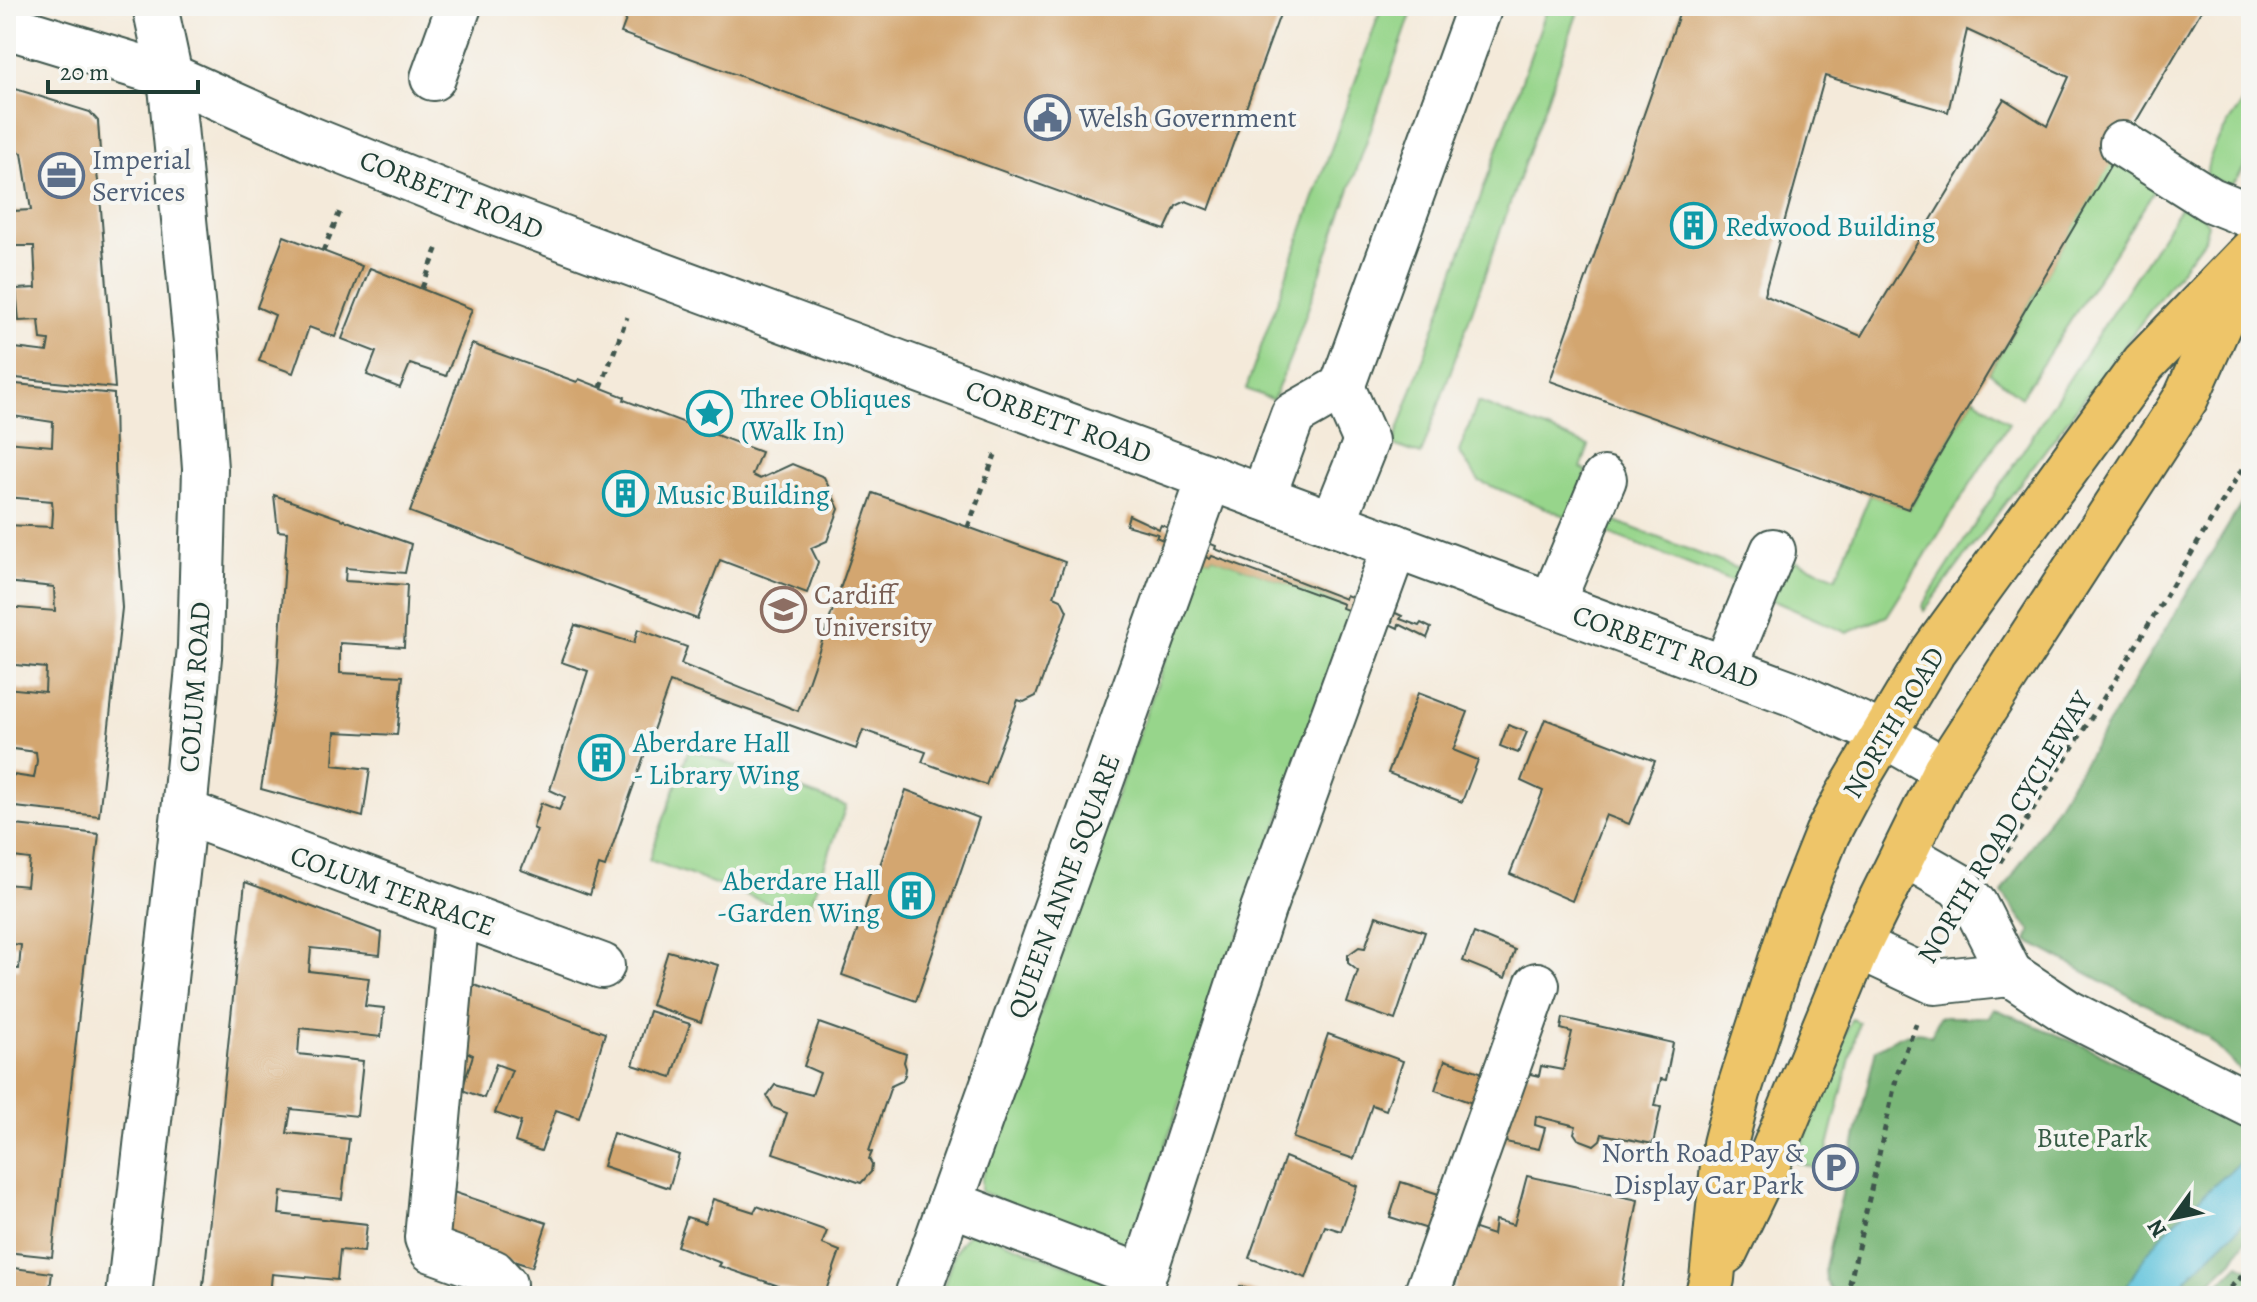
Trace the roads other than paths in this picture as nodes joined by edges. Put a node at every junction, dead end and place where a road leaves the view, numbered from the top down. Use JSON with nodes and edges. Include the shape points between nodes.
{"nodes":[{"id":1,"x":155,"y":6,"type":"edge"},
{"id":2,"x":459,"y":6,"type":"edge"},
{"id":3,"x":1480,"y":6,"type":"edge"},
{"id":4,"x":6,"y":26,"type":"edge"},
{"id":5,"x":170,"y":76,"type":"junction"},
{"id":6,"x":433,"y":78,"type":"dead end"},
{"id":7,"x":2122,"y":144,"type":"dead end"},
{"id":8,"x":2251,"y":216,"type":"edge"},
{"id":9,"x":1342,"y":387,"type":"junction"},
{"id":10,"x":1210,"y":477,"type":"junction"},
{"id":11,"x":1604,"y":479,"type":"dead end"},
{"id":12,"x":1263,"y":497,"type":"junction"},
{"id":13,"x":1333,"y":523,"type":"junction"},
{"id":14,"x":1395,"y":546,"type":"junction"},
{"id":15,"x":1773,"y":551,"type":"dead end"},
{"id":16,"x":1552,"y":603,"type":"junction"},
{"id":17,"x":1725,"y":668,"type":"junction"},
{"id":18,"x":1884,"y":735,"type":"junction"},
{"id":19,"x":1945,"y":770,"type":"junction"},
{"id":20,"x":184,"y":812,"type":"junction"},
{"id":21,"x":1904,"y":854,"type":"junction"},
{"id":22,"x":457,"y":913,"type":"junction"},
{"id":23,"x":1858,"y":946,"type":"junction"},
{"id":24,"x":602,"y":966,"type":"dead end"},
{"id":25,"x":2010,"y":974,"type":"junction"},
{"id":26,"x":1537,"y":985,"type":"dead end"},
{"id":27,"x":2251,"y":1105,"type":"edge"},
{"id":28,"x":950,"y":1203,"type":"junction"},
{"id":29,"x":1140,"y":1286,"type":"edge"},
{"id":30,"x":1709,"y":1288,"type":"edge"},
{"id":31,"x":129,"y":1296,"type":"edge"},
{"id":32,"x":503,"y":1296,"type":"edge"},
{"id":33,"x":917,"y":1296,"type":"edge"},
{"id":34,"x":1426,"y":1296,"type":"edge"}],
"edges":[{"from":1,"to":5,"type":"street","name":"COLUM ROAD"},
{"from":2,"to":6,"type":"street"},
{"from":3,"to":9,"type":"street"},
{"from":4,"to":5,"type":"street","name":"CORBETT ROAD"},
{"from":5,"to":10,"type":"street","name":"CORBETT ROAD","via":[[495,213]]},
{"from":5,"to":20,"type":"street","name":"COLUM ROAD","via":[[205,469],[200,647]]},
{"from":7,"to":8,"type":"street","via":[[2211,200]]},
{"from":9,"to":12,"type":"street","via":[[1293,415]]},
{"from":9,"to":13,"type":"street","via":[[1366,441]]},
{"from":10,"to":12,"type":"street","name":"CORBETT ROAD"},
{"from":10,"to":28,"type":"street","name":"QUEEN ANNE SQUARE"},
{"from":11,"to":16,"type":"street"},
{"from":12,"to":13,"type":"street","name":"CORBETT ROAD"},
{"from":13,"to":14,"type":"street","name":"CORBETT ROAD"},
{"from":14,"to":16,"type":"street","name":"CORBETT ROAD"},
{"from":14,"to":29,"type":"street","via":[[1263,909]]},
{"from":15,"to":17,"type":"street"},
{"from":16,"to":17,"type":"street","name":"CORBETT ROAD"},
{"from":17,"to":18,"type":"street","name":"CORBETT ROAD"},
{"from":18,"to":19,"type":"street","name":"CORBETT ROAD"},
{"from":18,"to":19,"type":"main road","name":"NORTH ROAD","via":[[1933,652],[2144,363],[2251,252],[2186,398]]},
{"from":18,"to":30,"type":"main road","name":"NORTH ROAD","via":[[1827,834],[1755,1038],[1725,1144]]},
{"from":19,"to":21,"type":"main road","name":"NORTH ROAD"},
{"from":20,"to":22,"type":"street","name":"COLUM TERRACE"},
{"from":20,"to":31,"type":"street","name":"COLUM ROAD"},
{"from":21,"to":23,"type":"main road","name":"NORTH ROAD"},
{"from":21,"to":25,"type":"street","via":[[1958,885],[1975,905]]},
{"from":22,"to":24,"type":"street","name":"COLUM TERRACE"},
{"from":22,"to":32,"type":"street","via":[[427,1238],[432,1250],[493,1272],[504,1284]]},
{"from":23,"to":25,"type":"street","via":[[1935,982]]},
{"from":23,"to":30,"type":"main road","name":"NORTH ROAD","via":[[1773,1152]]},
{"from":25,"to":27,"type":"street","via":[[2069,1013]]},
{"from":26,"to":34,"type":"street"},
{"from":28,"to":29,"type":"street"},
{"from":28,"to":33,"type":"street","name":"QUEEN ANNE SQUARE"}]}
